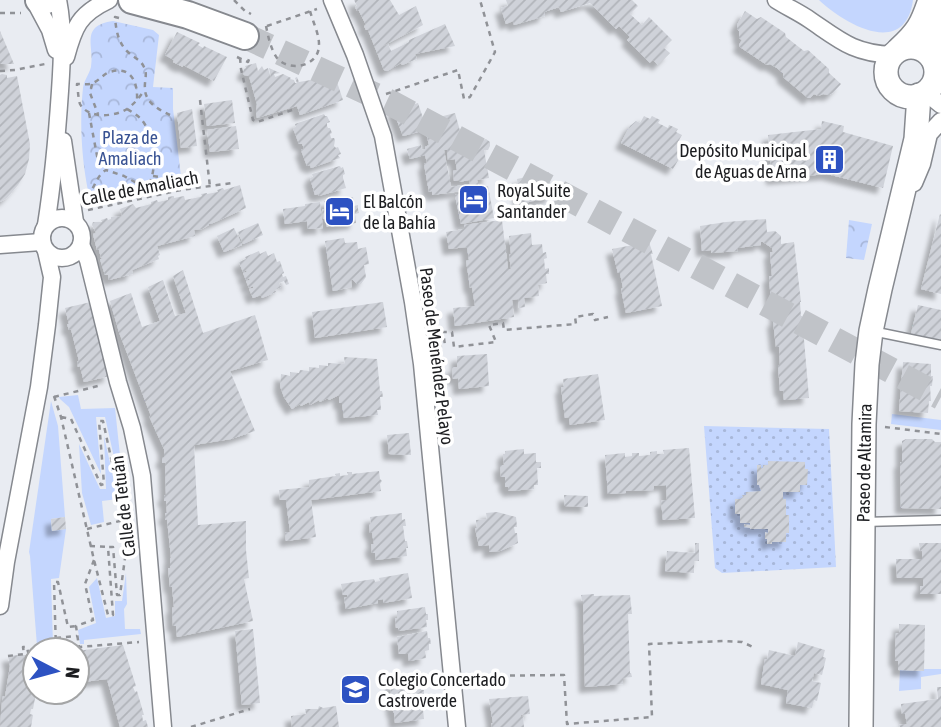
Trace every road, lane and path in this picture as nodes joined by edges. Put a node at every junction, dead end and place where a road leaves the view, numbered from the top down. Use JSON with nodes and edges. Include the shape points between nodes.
{"nodes":[{"id":1,"x":47,"y":0,"type":"edge"},
{"id":2,"x":58,"y":0,"type":"edge"},
{"id":3,"x":109,"y":0,"type":"edge"},
{"id":4,"x":234,"y":0,"type":"edge"},
{"id":5,"x":332,"y":0,"type":"edge"},
{"id":6,"x":480,"y":0,"type":"edge"},
{"id":7,"x":776,"y":0,"type":"edge"},
{"id":8,"x":930,"y":0,"type":"edge"},
{"id":9,"x":938,"y":0,"type":"edge"},
{"id":10,"x":32,"y":4,"type":"edge"},
{"id":11,"x":124,"y":9,"type":"edge"},
{"id":12,"x":317,"y":9,"type":"dead end"},
{"id":13,"x":310,"y":11,"type":"junction"},
{"id":14,"x":0,"y":13,"type":"edge"},
{"id":15,"x":254,"y":31,"type":"junction"},
{"id":16,"x":896,"y":52,"type":"junction"},
{"id":17,"x":932,"y":58,"type":"junction"},
{"id":18,"x":46,"y":64,"type":"dead end"},
{"id":19,"x":0,"y":71,"type":"edge"},
{"id":20,"x":61,"y":73,"type":"junction"},
{"id":21,"x":92,"y":84,"type":"junction"},
{"id":22,"x":890,"y":86,"type":"junction"},
{"id":23,"x":144,"y":90,"type":"junction"},
{"id":24,"x":928,"y":98,"type":"edge"},
{"id":25,"x":370,"y":99,"type":"junction"},
{"id":26,"x":137,"y":100,"type":"junction"},
{"id":27,"x":200,"y":100,"type":"dead end"},
{"id":28,"x":127,"y":109,"type":"junction"},
{"id":29,"x":295,"y":109,"type":"dead end"},
{"id":30,"x":89,"y":113,"type":"junction"},
{"id":31,"x":59,"y":114,"type":"junction"},
{"id":32,"x":98,"y":114,"type":"junction"},
{"id":33,"x":170,"y":115,"type":"dead end"},
{"id":34,"x":941,"y":121,"type":"edge"},
{"id":35,"x":911,"y":166,"type":"junction"},
{"id":36,"x":106,"y":170,"type":"junction"},
{"id":37,"x":153,"y":176,"type":"junction"},
{"id":38,"x":233,"y":183,"type":"dead end"},
{"id":39,"x":210,"y":187,"type":"junction"},
{"id":40,"x":189,"y":190,"type":"junction"},
{"id":41,"x":902,"y":203,"type":"junction"},
{"id":42,"x":74,"y":214,"type":"junction"},
{"id":43,"x":46,"y":225,"type":"junction"},
{"id":44,"x":0,"y":245,"type":"edge"},
{"id":45,"x":81,"y":245,"type":"junction"},
{"id":46,"x":44,"y":246,"type":"junction"},
{"id":47,"x":68,"y":257,"type":"junction"},
{"id":48,"x":52,"y":277,"type":"junction"},
{"id":49,"x":608,"y":317,"type":"dead end"},
{"id":50,"x":871,"y":331,"type":"junction"},
{"id":51,"x":444,"y":345,"type":"dead end"},
{"id":52,"x":941,"y":345,"type":"edge"},
{"id":53,"x":118,"y":382,"type":"junction"},
{"id":54,"x":38,"y":387,"type":"junction"},
{"id":55,"x":54,"y":397,"type":"junction"},
{"id":56,"x":61,"y":417,"type":"junction"},
{"id":57,"x":864,"y":424,"type":"junction"},
{"id":58,"x":941,"y":434,"type":"edge"},
{"id":59,"x":125,"y":520,"type":"junction"},
{"id":60,"x":941,"y":520,"type":"edge"},
{"id":61,"x":863,"y":522,"type":"junction"},
{"id":62,"x":87,"y":529,"type":"junction"},
{"id":63,"x":90,"y":545,"type":"junction"},
{"id":64,"x":108,"y":547,"type":"junction"},
{"id":65,"x":94,"y":560,"type":"junction"},
{"id":66,"x":0,"y":606,"type":"edge"},
{"id":67,"x":76,"y":626,"type":"junction"},
{"id":68,"x":56,"y":636,"type":"edge"},
{"id":69,"x":77,"y":636,"type":"edge"},
{"id":70,"x":141,"y":643,"type":"dead end"},
{"id":71,"x":91,"y":646,"type":"edge"},
{"id":72,"x":753,"y":647,"type":"dead end"},
{"id":73,"x":21,"y":654,"type":"edge"},
{"id":74,"x":8,"y":656,"type":"dead end"},
{"id":75,"x":470,"y":676,"type":"dead end"},
{"id":76,"x":250,"y":709,"type":"dead end"},
{"id":77,"x":163,"y":727,"type":"edge"},
{"id":78,"x":191,"y":727,"type":"edge"},
{"id":79,"x":457,"y":727,"type":"edge"},
{"id":80,"x":861,"y":727,"type":"edge"}],
"edges":[{"from":1,"to":10,"type":"main road"},
{"from":2,"to":20,"type":"street"},
{"from":3,"to":20,"type":"street","via":[[75,26]]},
{"from":4,"to":15,"type":"path"},
{"from":5,"to":25,"type":"street","name":"Paseo de Menéndez Pelayo"},
{"from":6,"to":25,"type":"path","via":[[495,52],[470,97],[464,99],[458,70]]},
{"from":7,"to":16,"type":"street","via":[[860,51]]},
{"from":8,"to":16,"type":"main road","via":[[916,34]]},
{"from":9,"to":17,"type":"main road"},
{"from":10,"to":14,"type":"path"},
{"from":10,"to":20,"type":"street","via":[[50,30]]},
{"from":11,"to":15,"type":"main road","via":[[188,15]]},
{"from":11,"to":23,"type":"path","via":[[116,30],[128,52],[144,65]]},
{"from":12,"to":13,"type":"path"},
{"from":13,"to":15,"type":"path"},
{"from":13,"to":15,"type":"path","via":[[319,42],[318,51],[306,65],[279,60],[267,34]]},
{"from":15,"to":29,"type":"path","via":[[241,69],[253,120]]},
{"from":16,"to":17,"type":"main road","via":[[917,47]]},
{"from":16,"to":22,"type":"main road","via":[[887,65]]},
{"from":17,"to":24,"type":"main road","via":[[936,75]]},
{"from":18,"to":19,"type":"path"},
{"from":20,"to":31,"type":"street"},
{"from":21,"to":26,"type":"path","via":[[108,73],[126,72],[135,82]]},
{"from":21,"to":30,"type":"path","via":[[77,84],[79,103]]},
{"from":21,"to":32,"type":"path","via":[[90,93]]},
{"from":22,"to":24,"type":"main road","via":[[898,94]]},
{"from":22,"to":35,"type":"main road","name":"Paseo de Altamira","via":[[906,123]]},
{"from":23,"to":26,"type":"path"},
{"from":23,"to":33,"type":"path","via":[[149,102]]},
{"from":24,"to":35,"type":"main road","name":"Paseo de Altamira"},
{"from":25,"to":79,"type":"street","name":"Paseo de Menéndez Pelayo","via":[[391,176],[422,364]]},
{"from":26,"to":28,"type":"path"},
{"from":27,"to":39,"type":"path","name":"Calle de Amaliach"},
{"from":28,"to":32,"type":"path"},
{"from":28,"to":37,"type":"path","via":[[141,118],[150,135]]},
{"from":30,"to":32,"type":"path"},
{"from":30,"to":36,"type":"path","via":[[98,161]]},
{"from":31,"to":42,"type":"street"},
{"from":31,"to":43,"type":"street"},
{"from":34,"to":41,"type":"street","name":"Paseo de Altamira","via":[[929,134],[922,164]]},
{"from":35,"to":41,"type":"main road","name":"Paseo de Altamira"},
{"from":36,"to":37,"type":"path","via":[[142,186]]},
{"from":36,"to":42,"type":"path"},
{"from":37,"to":40,"type":"path","via":[[172,179]]},
{"from":38,"to":39,"type":"path","name":"Calle de Amaliach"},
{"from":39,"to":40,"type":"path","name":"Calle de Amaliach"},
{"from":40,"to":42,"type":"path","name":"Calle de Amaliach"},
{"from":41,"to":50,"type":"main road","name":"Paseo de Altamira"},
{"from":42,"to":43,"type":"street","via":[[54,218]]},
{"from":42,"to":45,"type":"street","via":[[83,237]]},
{"from":43,"to":46,"type":"street"},
{"from":44,"to":46,"type":"street"},
{"from":45,"to":47,"type":"street"},
{"from":45,"to":53,"type":"street","name":"Calle de Tetuán"},
{"from":46,"to":47,"type":"street","via":[[56,257]]},
{"from":46,"to":48,"type":"street"},
{"from":47,"to":48,"type":"street"},
{"from":48,"to":54,"type":"street"},
{"from":49,"to":51,"type":"path","via":[[595,320],[593,314],[575,317],[576,324],[504,330],[502,323],[489,325],[496,342],[454,347],[452,332],[443,332]]},
{"from":50,"to":52,"type":"lane"},
{"from":50,"to":57,"type":"main road","name":"Paseo de Altamira"},
{"from":53,"to":55,"type":"path"},
{"from":53,"to":77,"type":"street","name":"Calle de Tetuán","via":[[142,476]]},
{"from":54,"to":55,"type":"path","via":[[51,389]]},
{"from":54,"to":66,"type":"street"},
{"from":55,"to":56,"type":"path"},
{"from":56,"to":59,"type":"path","via":[[71,419],[101,485],[99,421],[103,421]]},
{"from":56,"to":62,"type":"path"},
{"from":57,"to":58,"type":"path"},
{"from":57,"to":61,"type":"main road","name":"Paseo de Altamira"},
{"from":59,"to":62,"type":"path"},
{"from":59,"to":64,"type":"path","via":[[128,536],[120,595],[113,547]]},
{"from":60,"to":61,"type":"lane"},
{"from":61,"to":80,"type":"main road","name":"Paseo de Altamira"},
{"from":62,"to":63,"type":"path"},
{"from":63,"to":64,"type":"path"},
{"from":63,"to":65,"type":"path"},
{"from":64,"to":65,"type":"path","via":[[113,615],[108,615]]},
{"from":65,"to":67,"type":"path","via":[[85,584],[93,620]]},
{"from":67,"to":68,"type":"path","via":[[68,627],[58,582],[54,582]]},
{"from":67,"to":69,"type":"path"},
{"from":70,"to":71,"type":"path"},
{"from":72,"to":75,"type":"path","via":[[724,641],[649,644],[652,717],[567,724],[564,675]]},
{"from":73,"to":74,"type":"path"},
{"from":76,"to":78,"type":"path"}]}
